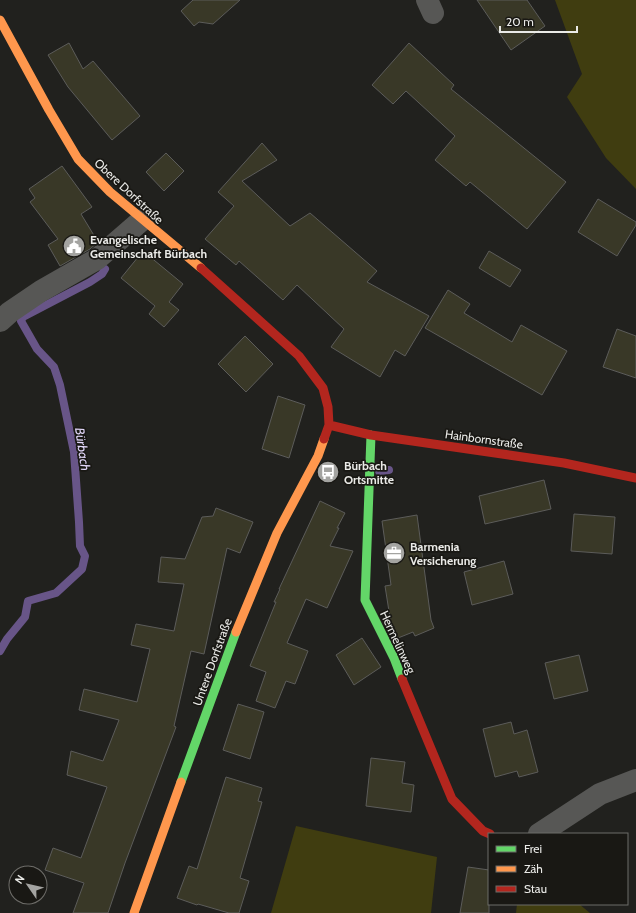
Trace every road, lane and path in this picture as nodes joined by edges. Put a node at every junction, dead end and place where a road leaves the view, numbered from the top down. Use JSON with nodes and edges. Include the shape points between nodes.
{"nodes":[{"id":1,"x":0,"y":20,"type":"edge"},
{"id":2,"x":142,"y":220,"type":"junction"},
{"id":3,"x":0,"y":321,"type":"edge"},
{"id":4,"x":329,"y":425,"type":"junction"},
{"id":5,"x":371,"y":435,"type":"junction"},
{"id":6,"x":636,"y":478,"type":"edge"},
{"id":7,"x":636,"y":780,"type":"edge"},
{"id":8,"x":488,"y":833,"type":"edge"},
{"id":9,"x":541,"y":833,"type":"edge"},
{"id":10,"x":134,"y":913,"type":"edge"}],
"edges":[{"from":1,"to":2,"type":"street","name":"Obere Dorfstraße","via":[[78,159]]},
{"from":2,"to":3,"type":"street","via":[[97,259],[41,291]]},
{"from":2,"to":4,"type":"street","name":"Obere Dorfstraße","via":[[214,279],[299,356],[324,388]]},
{"from":4,"to":5,"type":"street","name":"Hainbornstraße"},
{"from":4,"to":10,"type":"street","name":"Untere Dorfstraße","via":[[318,456],[277,533],[246,606]]},
{"from":5,"to":6,"type":"street","name":"Hainbornstraße","via":[[564,463]]},
{"from":5,"to":8,"type":"street","name":"Hermelinweg","via":[[365,600],[394,658],[452,799]]},
{"from":7,"to":9,"type":"street","via":[[600,794]]}]}
